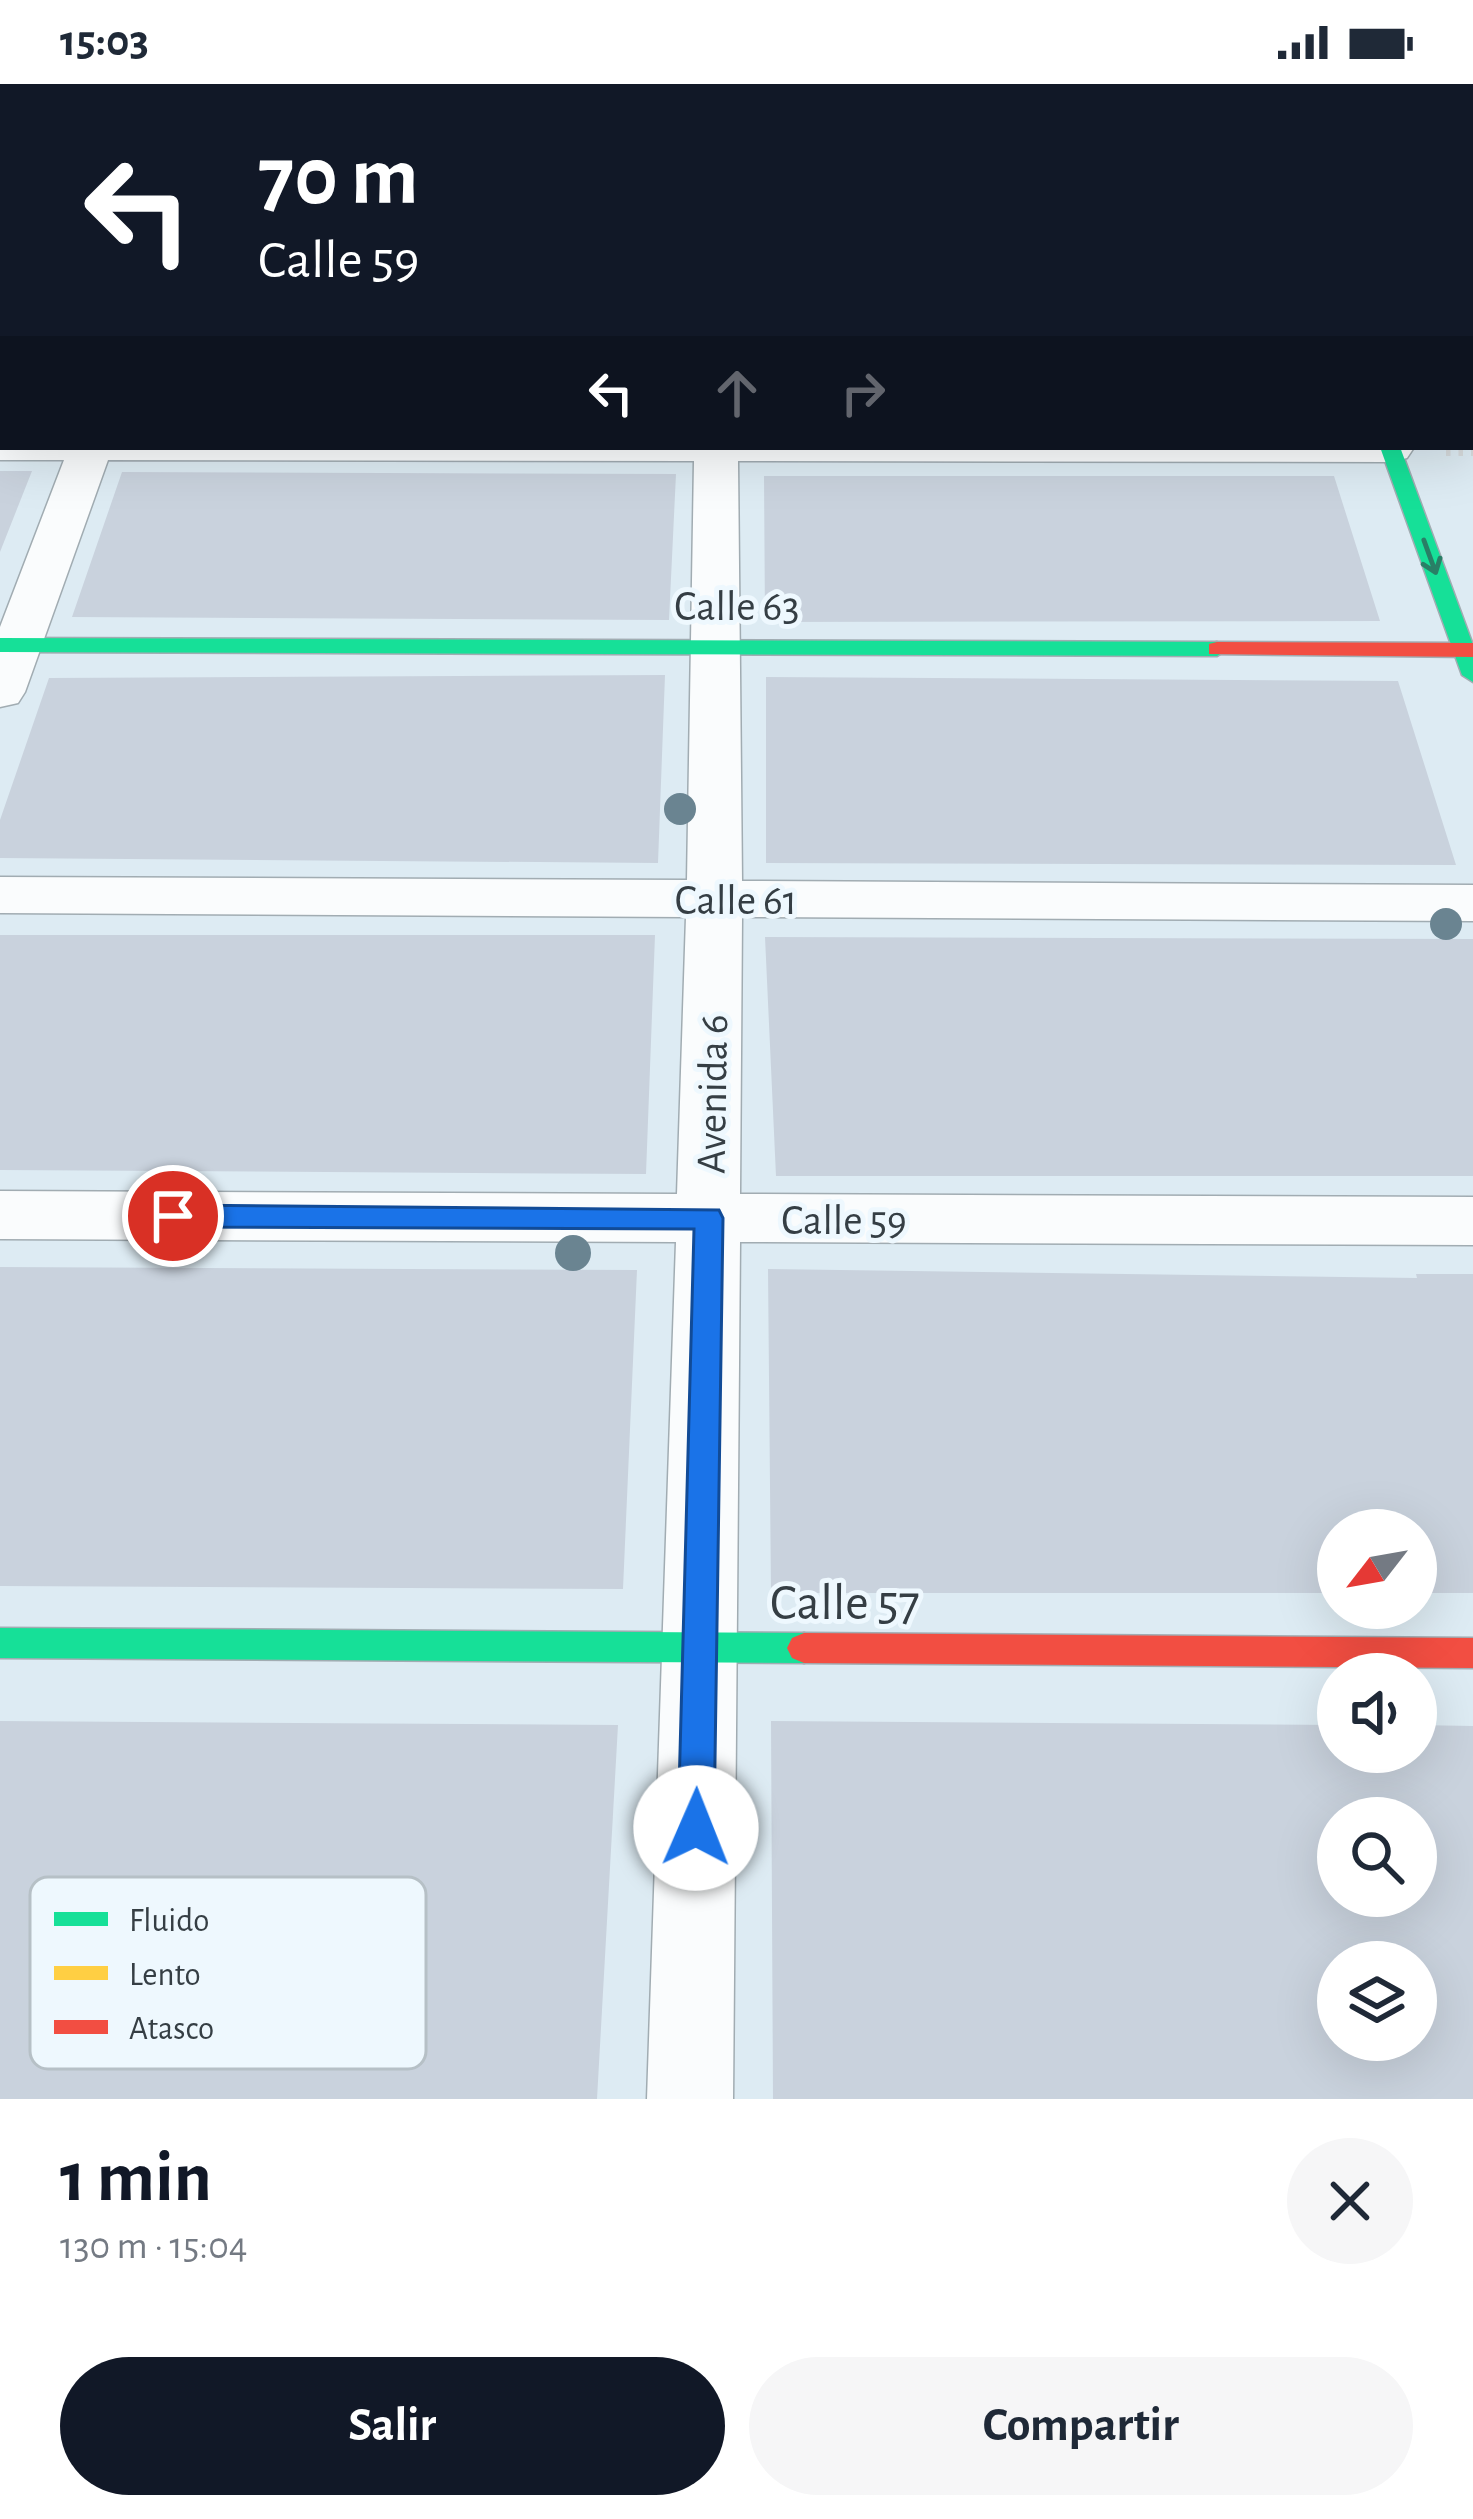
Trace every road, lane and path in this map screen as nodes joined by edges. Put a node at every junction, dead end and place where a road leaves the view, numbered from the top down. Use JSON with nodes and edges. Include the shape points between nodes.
{"nodes":[{"id":1,"x":90,"y":450,"type":"edge"},
{"id":2,"x":716,"y":450,"type":"edge"},
{"id":3,"x":1391,"y":450,"type":"edge"},
{"id":4,"x":9,"y":645,"type":"edge"},
{"id":5,"x":715,"y":647,"type":"junction"},
{"id":6,"x":1470,"y":658,"type":"edge"},
{"id":7,"x":0,"y":692,"type":"edge"},
{"id":8,"x":0,"y":895,"type":"edge"},
{"id":9,"x":1473,"y":902,"type":"edge"},
{"id":10,"x":696,"y":912,"type":"junction"},
{"id":11,"x":0,"y":1215,"type":"edge"},
{"id":12,"x":709,"y":1218,"type":"junction"},
{"id":13,"x":1473,"y":1222,"type":"edge"},
{"id":14,"x":0,"y":1643,"type":"edge"},
{"id":15,"x":700,"y":1648,"type":"junction"},
{"id":16,"x":1473,"y":1653,"type":"edge"},
{"id":17,"x":690,"y":2099,"type":"edge"}],
"edges":[{"from":1,"to":4,"type":"street"},
{"from":2,"to":5,"type":"street","name":"Avenida 6"},
{"from":3,"to":6,"type":"street","one_way":true},
{"from":4,"to":5,"type":"street","name":"Calle 63"},
{"from":4,"to":7,"type":"street"},
{"from":5,"to":6,"type":"street","name":"Calle 63"},
{"from":5,"to":10,"type":"street","name":"Avenida 6","via":[[713,836]]},
{"from":8,"to":10,"type":"street","name":"Calle 61"},
{"from":9,"to":10,"type":"street","name":"Calle 61","via":[[819,899]]},
{"from":10,"to":12,"type":"street","name":"Avenida 6"},
{"from":11,"to":12,"type":"street","name":"Calle 59"},
{"from":12,"to":13,"type":"street","name":"Calle 59"},
{"from":12,"to":15,"type":"street","name":"Avenida 6"},
{"from":14,"to":15,"type":"street","name":"Calle 57"},
{"from":15,"to":16,"type":"street","name":"Calle 57"},
{"from":15,"to":17,"type":"street","name":"Avenida 6"}]}
